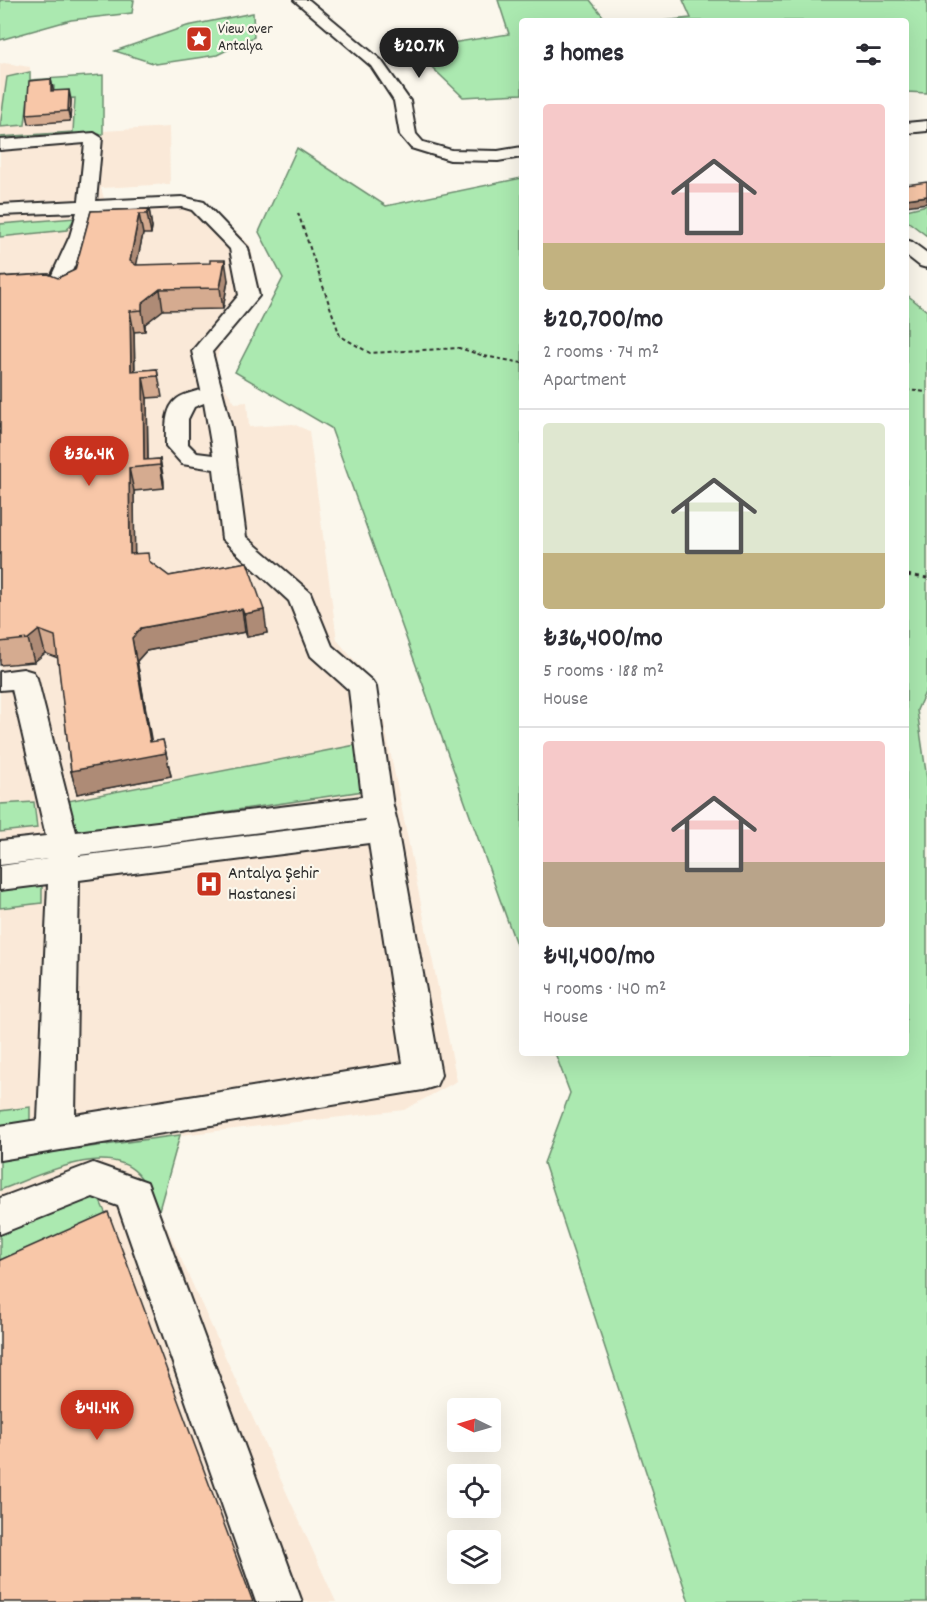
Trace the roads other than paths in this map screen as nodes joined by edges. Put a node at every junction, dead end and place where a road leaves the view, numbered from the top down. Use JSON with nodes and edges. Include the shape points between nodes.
{"nodes":[{"id":1,"x":297,"y":0,"type":"edge"},
{"id":2,"x":310,"y":0,"type":"edge"},
{"id":3,"x":927,"y":126,"type":"edge"},
{"id":4,"x":909,"y":128,"type":"edge"},
{"id":5,"x":0,"y":145,"type":"edge"},
{"id":6,"x":93,"y":147,"type":"junction"},
{"id":7,"x":519,"y":147,"type":"edge"},
{"id":8,"x":519,"y":152,"type":"edge"},
{"id":9,"x":0,"y":153,"type":"edge"},
{"id":10,"x":87,"y":208,"type":"junction"},
{"id":11,"x":0,"y":210,"type":"edge"},
{"id":12,"x":0,"y":220,"type":"edge"},
{"id":13,"x":909,"y":236,"type":"edge"},
{"id":14,"x":909,"y":248,"type":"edge"},
{"id":15,"x":927,"y":249,"type":"edge"},
{"id":16,"x":927,"y":262,"type":"edge"},
{"id":17,"x":0,"y":284,"type":"edge"},
{"id":18,"x":212,"y":393,"type":"junction"},
{"id":19,"x":225,"y":464,"type":"junction"},
{"id":20,"x":0,"y":681,"type":"edge"},
{"id":21,"x":381,"y":818,"type":"junction"},
{"id":22,"x":0,"y":853,"type":"edge"},
{"id":23,"x":64,"y":858,"type":"junction"},
{"id":24,"x":0,"y":878,"type":"edge"},
{"id":25,"x":56,"y":1135,"type":"junction"},
{"id":26,"x":0,"y":1143,"type":"edge"},
{"id":27,"x":0,"y":1216,"type":"edge"},
{"id":28,"x":279,"y":1602,"type":"edge"}],
"edges":[{"from":1,"to":8,"type":"street","via":[[376,63],[402,101],[408,135],[417,145],[450,155]]},
{"from":2,"to":7,"type":"street","via":[[383,57],[414,101],[421,136],[429,143],[474,152]]},
{"from":3,"to":4,"type":"street"},
{"from":5,"to":6,"type":"street","via":[[94,138]]},
{"from":6,"to":9,"type":"street"},
{"from":6,"to":10,"type":"street"},
{"from":10,"to":11,"type":"street"},
{"from":10,"to":12,"type":"street","via":[[64,215]]},
{"from":10,"to":17,"type":"street","via":[[59,280]]},
{"from":10,"to":18,"type":"street","via":[[182,202],[198,206],[239,248],[249,296],[202,351]]},
{"from":13,"to":15,"type":"street"},
{"from":14,"to":16,"type":"street"},
{"from":18,"to":19,"type":"street"},
{"from":18,"to":19,"type":"street","via":[[185,403],[177,419],[177,446],[190,459]]},
{"from":19,"to":21,"type":"street","via":[[234,539],[301,598],[320,650],[362,687]]},
{"from":20,"to":23,"type":"street","via":[[23,678]]},
{"from":21,"to":23,"type":"street"},
{"from":21,"to":25,"type":"street","via":[[423,1075]]},
{"from":22,"to":23,"type":"street"},
{"from":23,"to":24,"type":"street"},
{"from":23,"to":25,"type":"street"},
{"from":25,"to":26,"type":"street"},
{"from":27,"to":28,"type":"street","via":[[93,1180],[133,1194]]}]}
